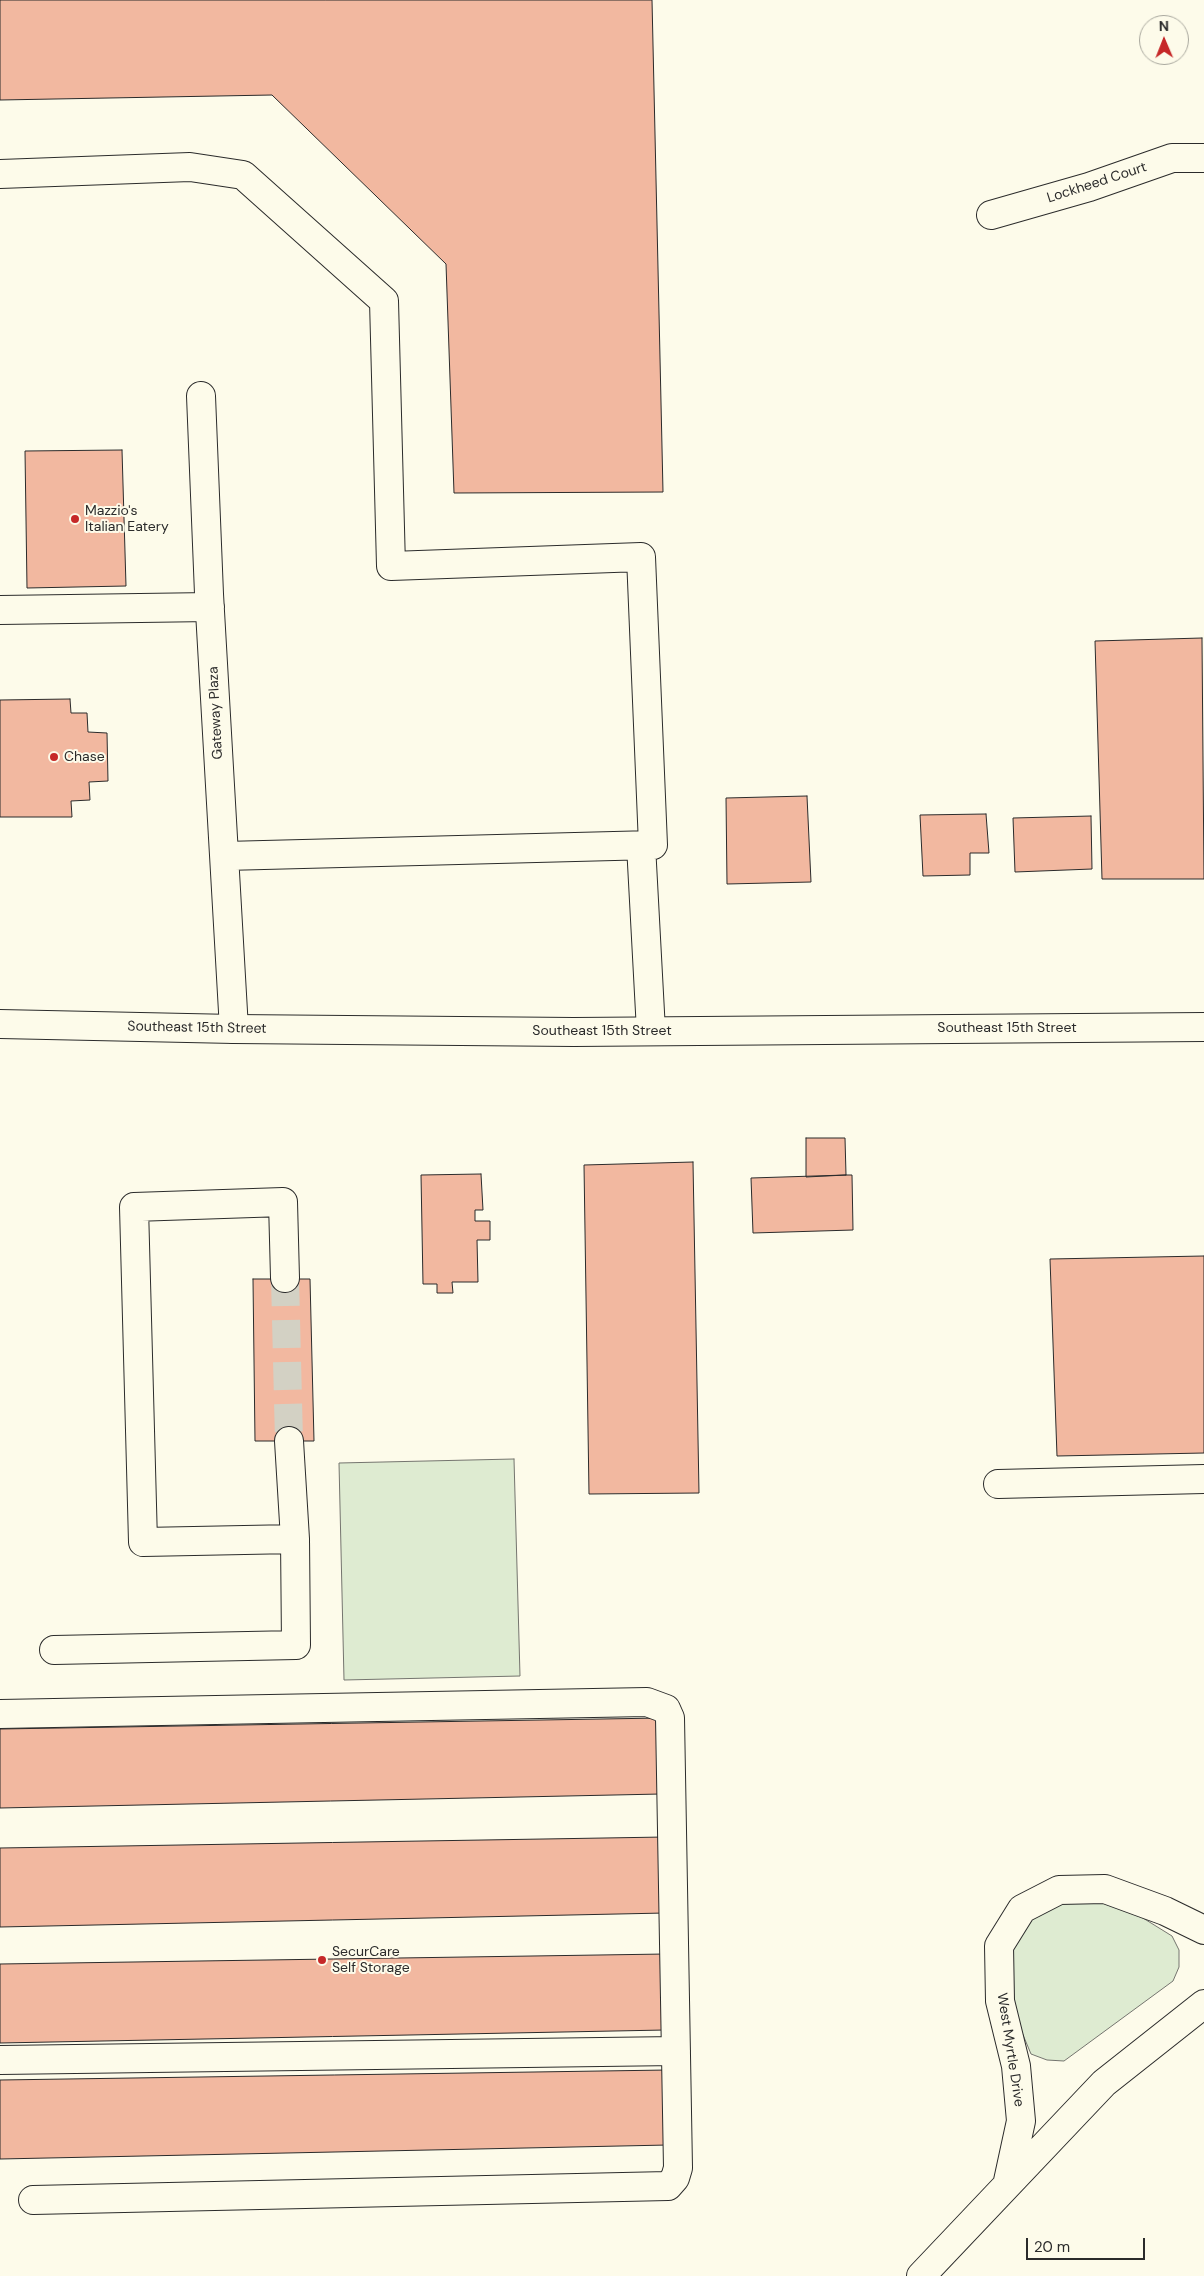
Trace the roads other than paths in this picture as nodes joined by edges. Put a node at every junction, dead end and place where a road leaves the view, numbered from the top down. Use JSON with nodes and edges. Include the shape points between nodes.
{"nodes":[{"id":1,"x":1204,"y":158,"type":"edge"},
{"id":2,"x":0,"y":174,"type":"edge"},
{"id":3,"x":991,"y":215,"type":"dead end"},
{"id":4,"x":201,"y":396,"type":"dead end"},
{"id":5,"x":210,"y":607,"type":"junction"},
{"id":6,"x":0,"y":610,"type":"edge"},
{"id":7,"x":641,"y":845,"type":"junction"},
{"id":8,"x":225,"y":856,"type":"junction"},
{"id":9,"x":0,"y":1024,"type":"edge"},
{"id":10,"x":1204,"y":1027,"type":"edge"},
{"id":11,"x":234,"y":1029,"type":"junction"},
{"id":12,"x":651,"y":1031,"type":"junction"},
{"id":13,"x":285,"y":1278,"type":"tunnel mouth"},
{"id":14,"x":289,"y":1442,"type":"tunnel mouth"},
{"id":15,"x":1204,"y":1479,"type":"edge"},
{"id":16,"x":998,"y":1484,"type":"dead end"},
{"id":17,"x":295,"y":1539,"type":"junction"},
{"id":18,"x":54,"y":1650,"type":"dead end"},
{"id":19,"x":0,"y":1714,"type":"edge"},
{"id":20,"x":1204,"y":1930,"type":"edge"},
{"id":21,"x":1204,"y":2004,"type":"edge"},
{"id":22,"x":676,"y":2050,"type":"junction"},
{"id":23,"x":0,"y":2060,"type":"edge"},
{"id":24,"x":1008,"y":2181,"type":"junction"},
{"id":25,"x":33,"y":2200,"type":"dead end"},
{"id":26,"x":920,"y":2276,"type":"edge"}],
"edges":[{"from":1,"to":3,"type":"main road","name":"Lockheed Court","via":[[1172,158],[1089,187]]},
{"from":2,"to":7,"type":"main road","via":[[190,167],[243,174],[384,301],[391,566],[641,557],[653,845]]},
{"from":4,"to":5,"type":"main road","name":"Gateway Plaza"},
{"from":5,"to":6,"type":"main road"},
{"from":5,"to":8,"type":"main road","name":"Gateway Plaza"},
{"from":7,"to":8,"type":"main road"},
{"from":7,"to":12,"type":"main road"},
{"from":8,"to":11,"type":"main road","name":"Gateway Plaza"},
{"from":9,"to":11,"type":"main road","name":"Southeast 15th Street"},
{"from":10,"to":12,"type":"main road","name":"Southeast 15th Street"},
{"from":11,"to":12,"type":"main road","name":"Southeast 15th Street"},
{"from":13,"to":17,"type":"main road","via":[[283,1202],[134,1207],[143,1542]]},
{"from":14,"to":17,"type":"main road"},
{"from":15,"to":16,"type":"main road"},
{"from":17,"to":18,"type":"main road","via":[[296,1645]]},
{"from":19,"to":22,"type":"main road","via":[[647,1702],[666,1709],[670,1718]]},
{"from":20,"to":24,"type":"main road","name":"West Myrtle Drive","via":[[1165,1911],[1105,1889],[1059,1890],[1022,1909],[999,1946],[1000,2001],[1016,2066],[1021,2121]]},
{"from":21,"to":24,"type":"main road","via":[[1104,2082]]},
{"from":22,"to":23,"type":"main road"},
{"from":22,"to":25,"type":"main road","via":[[678,2168],[668,2186]]},
{"from":24,"to":26,"type":"main road"}]}
